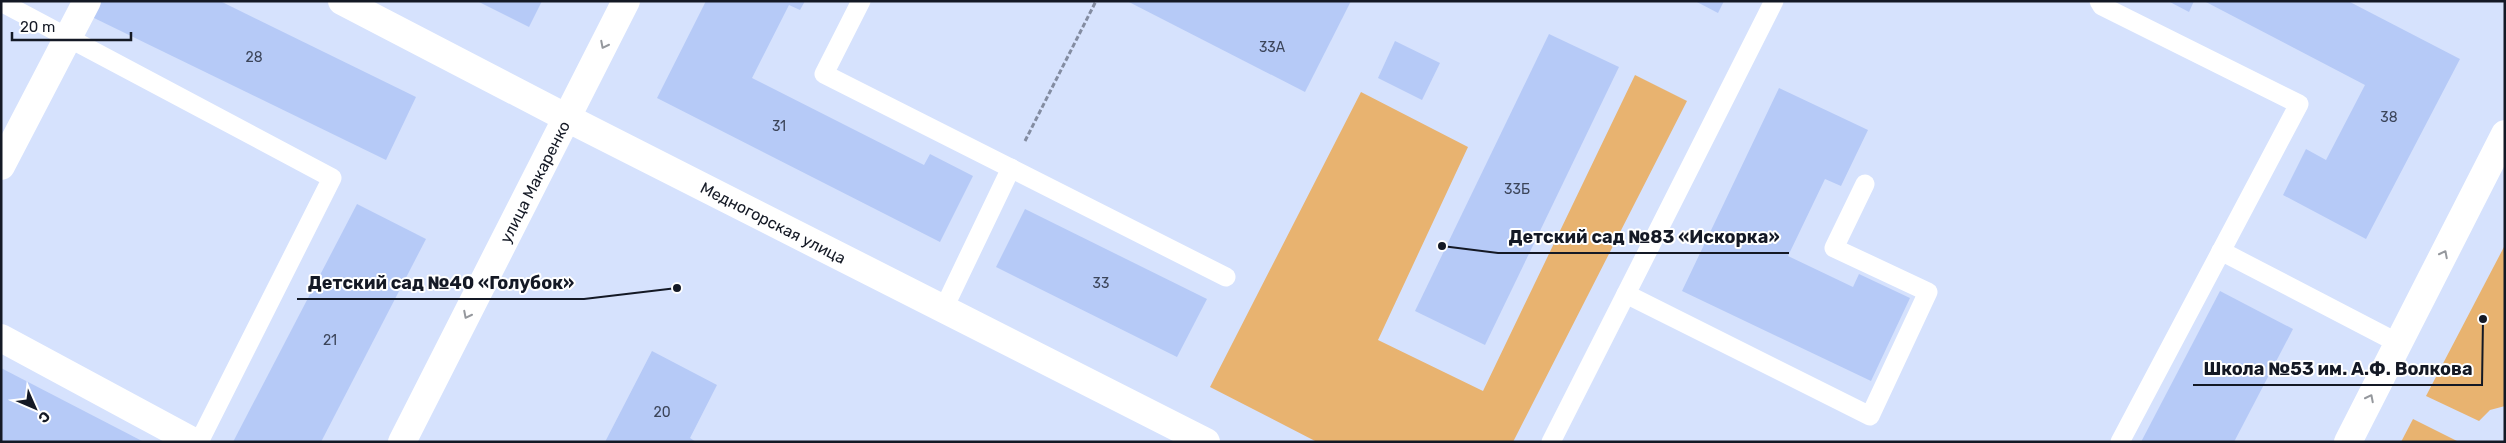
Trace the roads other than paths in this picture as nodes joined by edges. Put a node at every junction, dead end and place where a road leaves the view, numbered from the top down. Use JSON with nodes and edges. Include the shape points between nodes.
{"nodes":[{"id":1,"x":86,"y":1,"type":"edge"},
{"id":2,"x":342,"y":1,"type":"edge"},
{"id":3,"x":626,"y":1,"type":"edge"},
{"id":4,"x":861,"y":1,"type":"edge"},
{"id":5,"x":1774,"y":1,"type":"edge"},
{"id":6,"x":2100,"y":1,"type":"edge"},
{"id":7,"x":1,"y":2,"type":"edge"},
{"id":8,"x":69,"y":37,"type":"junction"},
{"id":9,"x":567,"y":118,"type":"junction"},
{"id":10,"x":2505,"y":134,"type":"edge"},
{"id":11,"x":1,"y":166,"type":"edge"},
{"id":12,"x":1011,"y":168,"type":"junction"},
{"id":13,"x":1864,"y":184,"type":"dead end"},
{"id":14,"x":2220,"y":251,"type":"junction"},
{"id":15,"x":1226,"y":276,"type":"dead end"},
{"id":16,"x":1626,"y":294,"type":"junction"},
{"id":17,"x":943,"y":310,"type":"junction"},
{"id":18,"x":1,"y":338,"type":"edge"},
{"id":19,"x":2398,"y":343,"type":"junction"},
{"id":20,"x":194,"y":442,"type":"edge"},
{"id":21,"x":199,"y":442,"type":"edge"},
{"id":22,"x":402,"y":442,"type":"edge"},
{"id":23,"x":1206,"y":442,"type":"edge"},
{"id":24,"x":1551,"y":442,"type":"edge"},
{"id":25,"x":2120,"y":442,"type":"edge"},
{"id":26,"x":2348,"y":442,"type":"edge"}],
"edges":[{"from":1,"to":8,"type":"street"},
{"from":2,"to":9,"type":"street","name":"Медногорская улица"},
{"from":3,"to":9,"type":"street","name":"улица Макаренко","one_way":true},
{"from":4,"to":12,"type":"lane","via":[[824,74]]},
{"from":5,"to":16,"type":"lane"},
{"from":6,"to":14,"type":"lane","via":[[2102,6],[2299,104]]},
{"from":7,"to":8,"type":"lane"},
{"from":8,"to":11,"type":"street"},
{"from":8,"to":21,"type":"lane","via":[[332,178]]},
{"from":9,"to":17,"type":"street","name":"Медногорская улица"},
{"from":9,"to":22,"type":"street","name":"улица Макаренко","one_way":true},
{"from":19,"to":10,"type":"street","one_way":true},
{"from":12,"to":15,"type":"lane"},
{"from":12,"to":17,"type":"lane"},
{"from":13,"to":16,"type":"lane","via":[[1834,248],[1928,292],[1870,416]]},
{"from":14,"to":19,"type":"lane"},
{"from":14,"to":25,"type":"lane"},
{"from":16,"to":24,"type":"lane"},
{"from":17,"to":23,"type":"street","name":"Медногорская улица"},
{"from":18,"to":20,"type":"street"},
{"from":26,"to":19,"type":"street","one_way":true}]}
